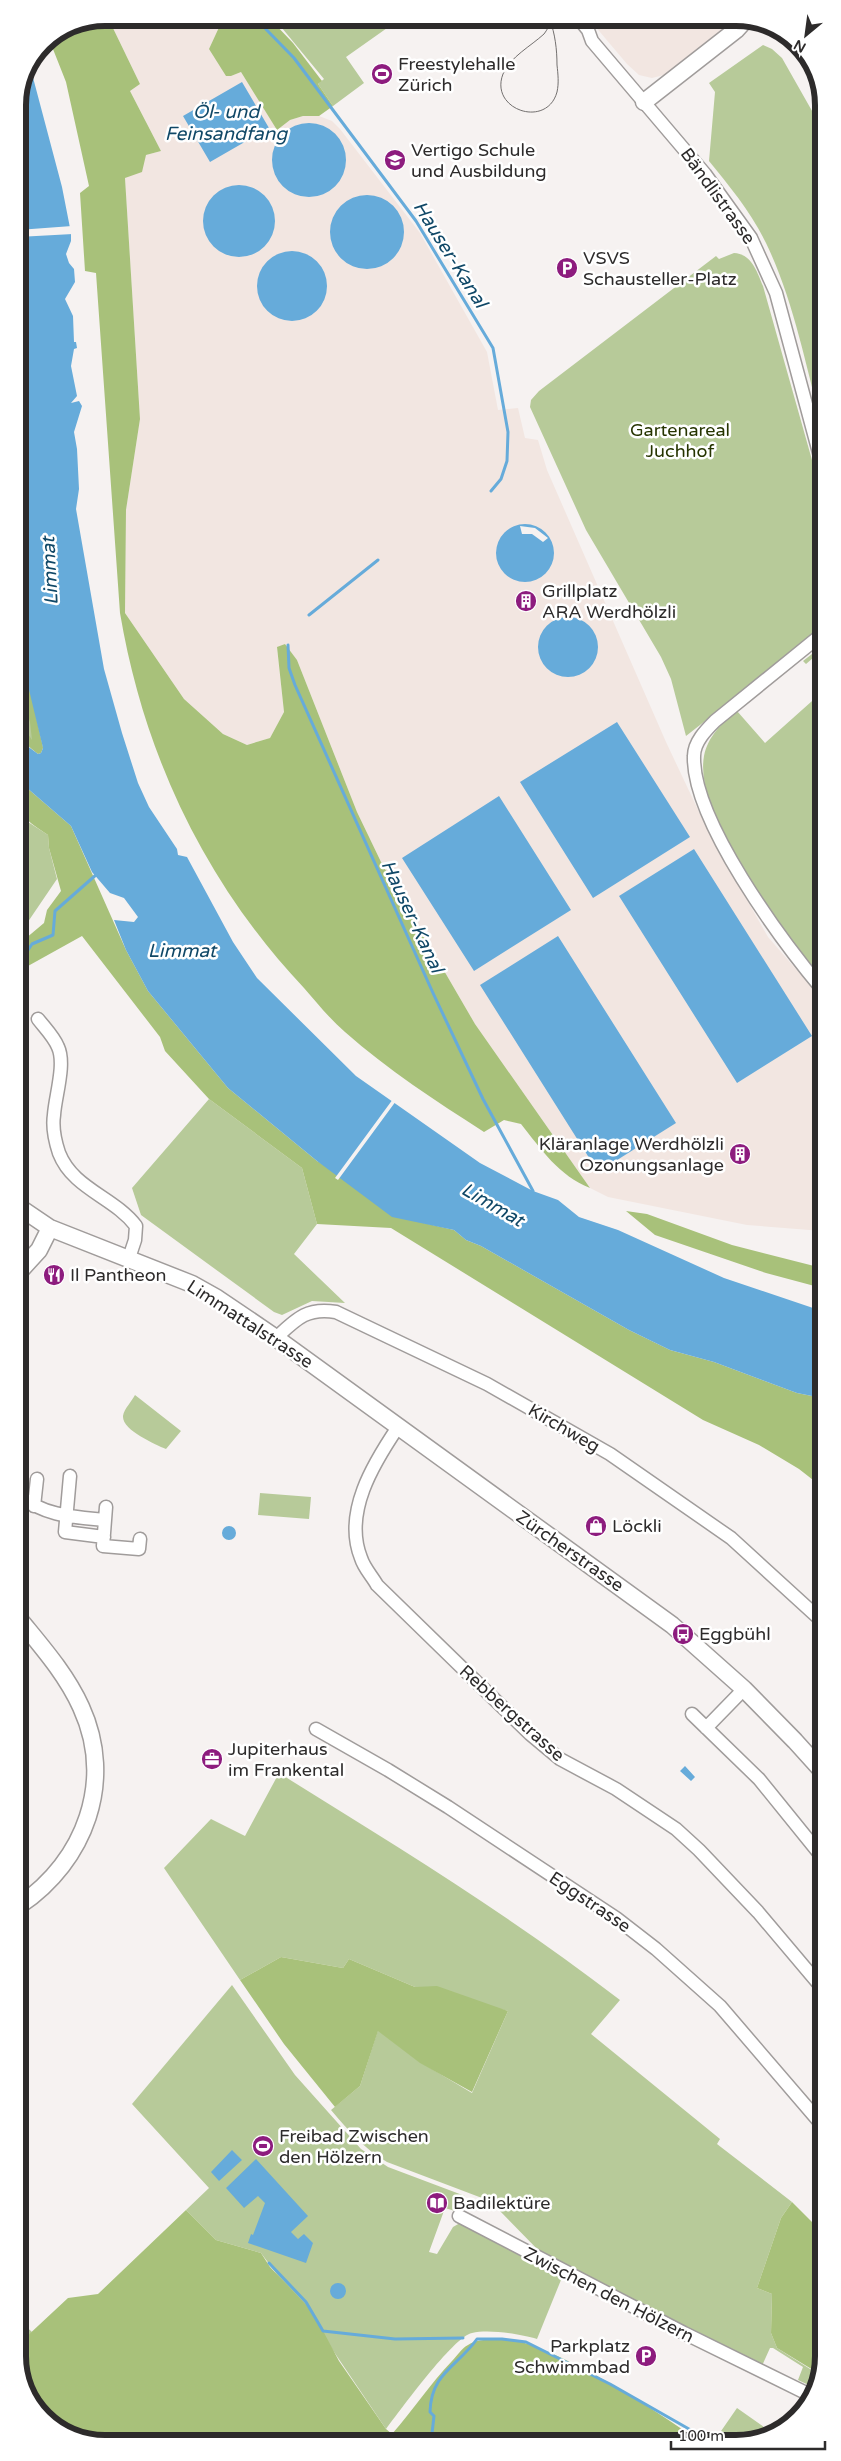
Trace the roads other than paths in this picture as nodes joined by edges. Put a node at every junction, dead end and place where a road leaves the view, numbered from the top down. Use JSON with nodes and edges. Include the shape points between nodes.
{"nodes":[{"id":1,"x":585,"y":26,"type":"edge"},
{"id":2,"x":740,"y":26,"type":"edge"},
{"id":3,"x":644,"y":102,"type":"junction"},
{"id":4,"x":815,"y":438,"type":"edge"},
{"id":5,"x":815,"y":640,"type":"edge"},
{"id":6,"x":815,"y":980,"type":"edge"},
{"id":7,"x":38,"y":1019,"type":"dead end"},
{"id":8,"x":26,"y":1212,"type":"edge"},
{"id":9,"x":50,"y":1228,"type":"junction"},
{"id":10,"x":129,"y":1258,"type":"junction"},
{"id":11,"x":26,"y":1265,"type":"edge"},
{"id":12,"x":276,"y":1338,"type":"junction"},
{"id":13,"x":394,"y":1424,"type":"junction"},
{"id":14,"x":70,"y":1476,"type":"dead end"},
{"id":15,"x":37,"y":1479,"type":"dead end"},
{"id":16,"x":26,"y":1500,"type":"edge"},
{"id":17,"x":34,"y":1506,"type":"junction"},
{"id":18,"x":66,"y":1516,"type":"junction"},
{"id":19,"x":104,"y":1537,"type":"junction"},
{"id":20,"x":140,"y":1539,"type":"dead end"},
{"id":21,"x":815,"y":1616,"type":"edge"},
{"id":22,"x":26,"y":1628,"type":"edge"},
{"id":23,"x":744,"y":1690,"type":"junction"},
{"id":24,"x":692,"y":1714,"type":"dead end"},
{"id":25,"x":706,"y":1728,"type":"junction"},
{"id":26,"x":316,"y":1730,"type":"dead end"},
{"id":27,"x":815,"y":1764,"type":"edge"},
{"id":28,"x":815,"y":1843,"type":"edge"},
{"id":29,"x":26,"y":1900,"type":"edge"},
{"id":30,"x":815,"y":1980,"type":"edge"},
{"id":31,"x":815,"y":2117,"type":"edge"},
{"id":32,"x":459,"y":2216,"type":"dead end"},
{"id":33,"x":805,"y":2393,"type":"edge"}],
"edges":[{"from":1,"to":3,"type":"street","name":"Bändlistrasse","via":[[592,41]]},
{"from":2,"to":3,"type":"main road"},
{"from":3,"to":4,"type":"street","name":"Bändlistrasse","via":[[725,199],[760,255],[776,293]]},
{"from":5,"to":6,"type":"street","via":[[715,721],[703,735],[694,755],[706,812],[718,838],[766,916]]},
{"from":7,"to":10,"type":"street","via":[[59,1048],[61,1060],[53,1117],[54,1137],[60,1155],[71,1173],[136,1226]]},
{"from":8,"to":9,"type":"main road","name":"Limmattalstrasse"},
{"from":9,"to":10,"type":"main road","name":"Limmattalstrasse"},
{"from":9,"to":11,"type":"main road","via":[[40,1250]]},
{"from":10,"to":12,"type":"main road","name":"Limmattalstrasse","via":[[192,1284]]},
{"from":12,"to":13,"type":"main road","name":"Limmattalstrasse"},
{"from":12,"to":21,"type":"street","name":"Kirchweg","via":[[314,1310],[336,1312],[487,1384],[610,1454],[680,1502],[730,1538]]},
{"from":13,"to":23,"type":"main road","name":"Zürcherstrasse","via":[[644,1604],[706,1654]]},
{"from":13,"to":30,"type":"street","name":"Rebbergstrasse","via":[[366,1482],[355,1525],[361,1560],[377,1585],[530,1734],[560,1759],[616,1789],[676,1829],[758,1912]]},
{"from":14,"to":18,"type":"street"},
{"from":15,"to":17,"type":"street"},
{"from":16,"to":17,"type":"street"},
{"from":17,"to":18,"type":"street"},
{"from":18,"to":19,"type":"street","via":[[65,1532]]},
{"from":18,"to":19,"type":"street","via":[[105,1514]]},
{"from":19,"to":20,"type":"street","via":[[103,1546],[139,1549]]},
{"from":22,"to":29,"type":"main road","via":[[59,1669],[76,1697],[93,1745],[96,1777],[90,1812],[74,1849],[53,1878]]},
{"from":23,"to":25,"type":"street"},
{"from":23,"to":27,"type":"main road","name":"Zürcherstrasse"},
{"from":24,"to":25,"type":"street"},
{"from":25,"to":28,"type":"street","via":[[759,1779]]},
{"from":26,"to":31,"type":"street","name":"Eggstrasse","via":[[448,1807],[616,1918],[720,2006]]},
{"from":32,"to":33,"type":"street","name":"Zwischen den Hölzern"}]}
